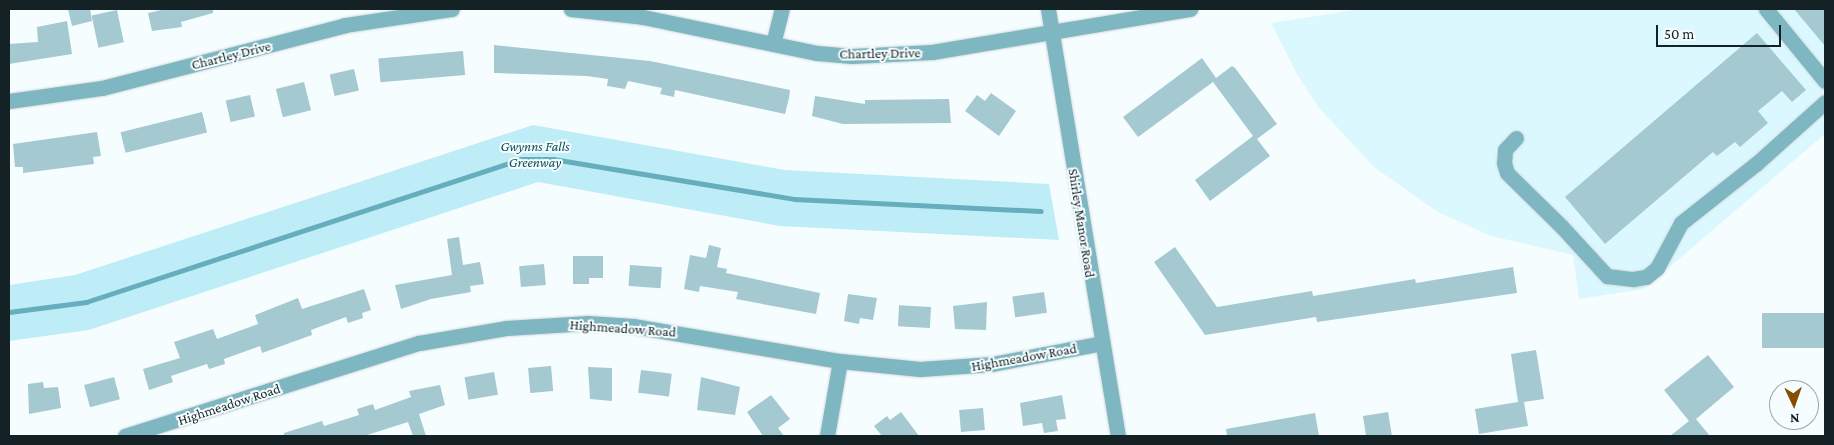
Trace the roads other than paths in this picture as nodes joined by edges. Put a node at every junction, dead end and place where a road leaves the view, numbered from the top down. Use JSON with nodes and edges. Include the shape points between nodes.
{"nodes":[{"id":1,"x":452,"y":9,"type":"edge"},
{"id":2,"x":571,"y":9,"type":"edge"},
{"id":3,"x":782,"y":9,"type":"edge"},
{"id":4,"x":1048,"y":9,"type":"edge"},
{"id":5,"x":1190,"y":9,"type":"edge"},
{"id":6,"x":1766,"y":9,"type":"edge"},
{"id":7,"x":404,"y":12,"type":"edge"},
{"id":8,"x":1052,"y":33,"type":"junction"},
{"id":9,"x":773,"y":44,"type":"junction"},
{"id":10,"x":1825,"y":81,"type":"edge"},
{"id":11,"x":9,"y":101,"type":"edge"},
{"id":12,"x":1825,"y":102,"type":"edge"},
{"id":13,"x":1516,"y":138,"type":"dead end"},
{"id":14,"x":1102,"y":343,"type":"junction"},
{"id":15,"x":840,"y":361,"type":"junction"},
{"id":16,"x":125,"y":436,"type":"edge"},
{"id":17,"x":827,"y":436,"type":"edge"},
{"id":18,"x":1118,"y":436,"type":"edge"}],
"edges":[{"from":1,"to":7,"type":"street","name":"Chartley Drive"},
{"from":2,"to":9,"type":"street","name":"Chartley Drive","via":[[644,16]]},
{"from":3,"to":9,"type":"street"},
{"from":4,"to":8,"type":"street","name":"Shirley Manor Road"},
{"from":5,"to":8,"type":"street","name":"Chartley Drive"},
{"from":6,"to":10,"type":"street"},
{"from":7,"to":11,"type":"street","name":"Chartley Drive","via":[[102,88]]},
{"from":8,"to":9,"type":"street","name":"Chartley Drive","via":[[887,56],[834,54]]},
{"from":8,"to":14,"type":"street","name":"Shirley Manor Road"},
{"from":12,"to":13,"type":"street","via":[[1757,163],[1681,223],[1657,268],[1646,277],[1632,279],[1607,276],[1507,173],[1504,163],[1506,150]]},
{"from":14,"to":15,"type":"street","name":"Highmeadow Road","via":[[954,368],[880,366]]},
{"from":14,"to":18,"type":"street","name":"Shirley Manor Road"},
{"from":15,"to":16,"type":"street","name":"Highmeadow Road","via":[[633,326],[588,323],[506,328],[418,343]]},
{"from":15,"to":17,"type":"street"}]}
